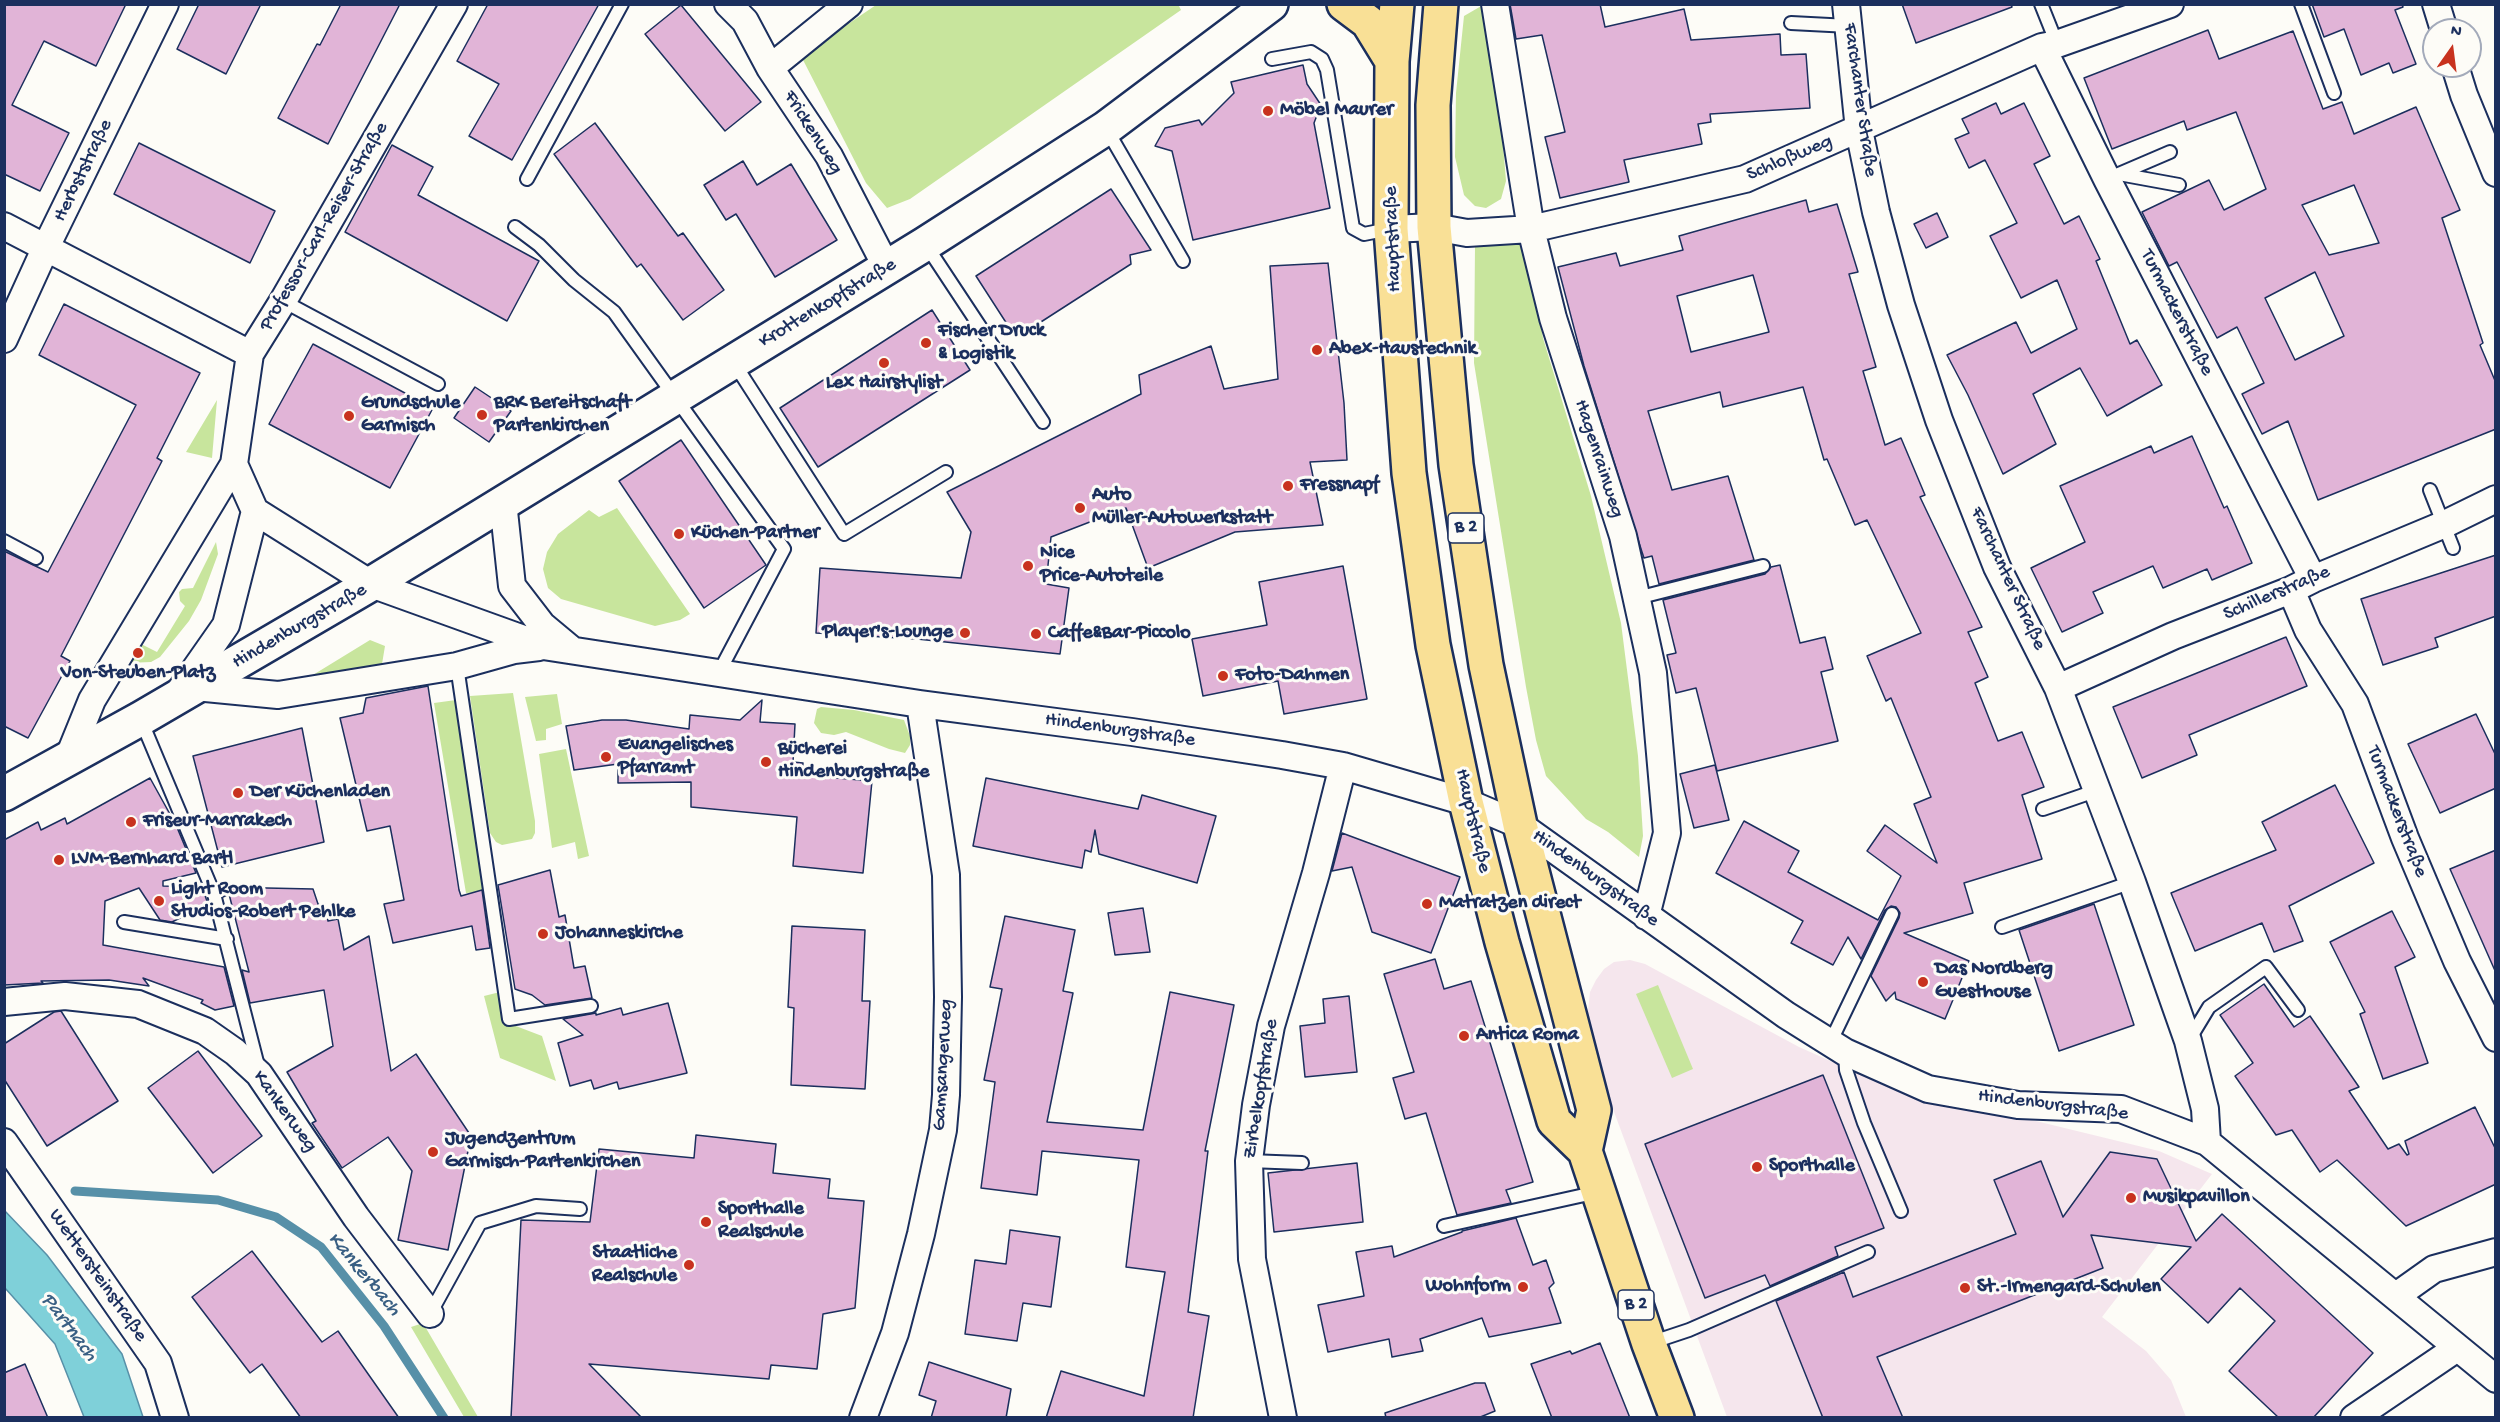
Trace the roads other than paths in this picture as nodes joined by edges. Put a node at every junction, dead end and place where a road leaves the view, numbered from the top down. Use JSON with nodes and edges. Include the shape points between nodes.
{"nodes":[{"id":1,"x":165,"y":4,"type":"edge"},
{"id":2,"x":454,"y":4,"type":"edge"},
{"id":3,"x":622,"y":4,"type":"edge"},
{"id":4,"x":728,"y":4,"type":"edge"},
{"id":5,"x":849,"y":4,"type":"edge"},
{"id":6,"x":1271,"y":4,"type":"edge"},
{"id":7,"x":1344,"y":4,"type":"edge"},
{"id":8,"x":1397,"y":4,"type":"edge"},
{"id":9,"x":1441,"y":4,"type":"edge"},
{"id":10,"x":1495,"y":4,"type":"edge"},
{"id":11,"x":2041,"y":4,"type":"edge"},
{"id":12,"x":2170,"y":4,"type":"edge"},
{"id":13,"x":2301,"y":4,"type":"edge"},
{"id":14,"x":1847,"y":15,"type":"edge"},
{"id":15,"x":1791,"y":23,"type":"dead end"},
{"id":16,"x":2050,"y":46,"type":"junction"},
{"id":17,"x":1272,"y":59,"type":"dead end"},
{"id":18,"x":1392,"y":61,"type":"junction"},
{"id":19,"x":770,"y":68,"type":"junction"},
{"id":20,"x":2459,"y":78,"type":"edge"},
{"id":21,"x":2334,"y":93,"type":"dead end"},
{"id":22,"x":1106,"y":128,"type":"junction"},
{"id":23,"x":1859,"y":130,"type":"junction"},
{"id":24,"x":2170,"y":152,"type":"dead end"},
{"id":25,"x":2496,"y":173,"type":"edge"},
{"id":26,"x":2112,"y":176,"type":"junction"},
{"id":27,"x":527,"y":179,"type":"dead end"},
{"id":28,"x":2179,"y":185,"type":"dead end"},
{"id":29,"x":4,"y":226,"type":"edge"},
{"id":30,"x":515,"y":227,"type":"dead end"},
{"id":31,"x":1434,"y":227,"type":"junction"},
{"id":32,"x":1390,"y":229,"type":"junction"},
{"id":33,"x":1531,"y":229,"type":"junction"},
{"id":34,"x":926,"y":244,"type":"junction"},
{"id":35,"x":46,"y":247,"type":"junction"},
{"id":36,"x":1183,"y":261,"type":"dead end"},
{"id":37,"x":887,"y":268,"type":"junction"},
{"id":38,"x":284,"y":301,"type":"junction"},
{"id":39,"x":4,"y":339,"type":"edge"},
{"id":40,"x":250,"y":354,"type":"junction"},
{"id":41,"x":734,"y":362,"type":"junction"},
{"id":42,"x":438,"y":384,"type":"dead end"},
{"id":43,"x":676,"y":397,"type":"junction"},
{"id":44,"x":1042,"y":422,"type":"dead end"},
{"id":45,"x":234,"y":464,"type":"junction"},
{"id":46,"x":1456,"y":465,"type":"junction"},
{"id":47,"x":946,"y":472,"type":"dead end"},
{"id":48,"x":1409,"y":473,"type":"junction"},
{"id":49,"x":2430,"y":490,"type":"dead end"},
{"id":50,"x":2496,"y":499,"type":"edge"},
{"id":51,"x":503,"y":502,"type":"junction"},
{"id":52,"x":255,"y":511,"type":"junction"},
{"id":53,"x":2449,"y":536,"type":"junction"},
{"id":54,"x":4,"y":541,"type":"edge"},
{"id":55,"x":36,"y":558,"type":"dead end"},
{"id":56,"x":1763,"y":566,"type":"dead end"},
{"id":57,"x":371,"y":584,"type":"junction"},
{"id":58,"x":2302,"y":584,"type":"junction"},
{"id":59,"x":1637,"y":598,"type":"junction"},
{"id":60,"x":543,"y":646,"type":"junction"},
{"id":61,"x":575,"y":652,"type":"junction"},
{"id":62,"x":457,"y":666,"type":"junction"},
{"id":63,"x":718,"y":674,"type":"junction"},
{"id":64,"x":2058,"y":688,"type":"junction"},
{"id":65,"x":185,"y":693,"type":"junction"},
{"id":66,"x":920,"y":704,"type":"junction"},
{"id":67,"x":140,"y":719,"type":"junction"},
{"id":68,"x":68,"y":759,"type":"junction"},
{"id":69,"x":1343,"y":766,"type":"junction"},
{"id":70,"x":2098,"y":790,"type":"junction"},
{"id":71,"x":4,"y":794,"type":"edge"},
{"id":72,"x":1466,"y":802,"type":"junction"},
{"id":73,"x":2043,"y":809,"type":"dead end"},
{"id":74,"x":1520,"y":825,"type":"junction"},
{"id":75,"x":2132,"y":882,"type":"junction"},
{"id":76,"x":1892,"y":914,"type":"dead end"},
{"id":77,"x":1646,"y":916,"type":"junction"},
{"id":78,"x":124,"y":922,"type":"dead end"},
{"id":79,"x":2002,"y":927,"type":"dead end"},
{"id":80,"x":227,"y":939,"type":"junction"},
{"id":81,"x":4,"y":1002,"type":"edge"},
{"id":82,"x":591,"y":1006,"type":"dead end"},
{"id":83,"x":2298,"y":1010,"type":"dead end"},
{"id":84,"x":2496,"y":1038,"type":"edge"},
{"id":85,"x":2188,"y":1041,"type":"junction"},
{"id":86,"x":1838,"y":1047,"type":"junction"},
{"id":87,"x":259,"y":1074,"type":"junction"},
{"id":88,"x":2207,"y":1142,"type":"junction"},
{"id":89,"x":10,"y":1150,"type":"edge"},
{"id":90,"x":1586,"y":1151,"type":"junction"},
{"id":91,"x":1249,"y":1161,"type":"junction"},
{"id":92,"x":1302,"y":1163,"type":"dead end"},
{"id":93,"x":1598,"y":1192,"type":"junction"},
{"id":94,"x":580,"y":1209,"type":"dead end"},
{"id":95,"x":1901,"y":1211,"type":"dead end"},
{"id":96,"x":1444,"y":1226,"type":"dead end"},
{"id":97,"x":1868,"y":1252,"type":"dead end"},
{"id":98,"x":2496,"y":1252,"type":"edge"},
{"id":99,"x":2397,"y":1296,"type":"junction"},
{"id":100,"x":430,"y":1314,"type":"joint"},
{"id":101,"x":1649,"y":1344,"type":"junction"},
{"id":102,"x":2457,"y":1348,"type":"junction"},
{"id":103,"x":2496,"y":1379,"type":"edge"},
{"id":104,"x":175,"y":1418,"type":"edge"},
{"id":105,"x":863,"y":1418,"type":"edge"},
{"id":106,"x":1283,"y":1418,"type":"edge"},
{"id":107,"x":1677,"y":1418,"type":"edge"},
{"id":108,"x":2354,"y":1418,"type":"edge"}],
"edges":[{"from":1,"to":35,"type":"street","name":"Herbststraße"},
{"from":2,"to":38,"type":"street","name":"Professor-Carl-Reiser-Straße"},
{"from":3,"to":27,"type":"lane"},
{"from":4,"to":19,"type":"street","name":"Frickenweg","via":[[745,21]]},
{"from":5,"to":19,"type":"street"},
{"from":6,"to":22,"type":"street","name":"Krottenkopfstraße"},
{"from":7,"to":18,"type":"main road","via":[[1368,22]]},
{"from":8,"to":18,"type":"main road","name":"Hauptstraße","number":"B 2"},
{"from":9,"to":31,"type":"main road","name":"Hauptstraße","number":"B 2","via":[[1433,105]]},
{"from":10,"to":33,"type":"street","name":"Hagenrainweg"},
{"from":11,"to":16,"type":"lane"},
{"from":12,"to":16,"type":"street","name":"Schloßweg"},
{"from":13,"to":21,"type":"lane"},
{"from":14,"to":15,"type":"lane"},
{"from":14,"to":23,"type":"street","name":"Farchanter Straße"},
{"from":16,"to":23,"type":"street","name":"Schloßweg"},
{"from":16,"to":26,"type":"street","name":"Turmackerstraße"},
{"from":17,"to":32,"type":"lane","via":[[1311,52],[1322,59],[1353,228],[1364,234]]},
{"from":18,"to":32,"type":"main road","name":"Hauptstraße","number":"B 2"},
{"from":19,"to":37,"type":"street","name":"Frickenweg","via":[[829,156]]},
{"from":20,"to":25,"type":"street"},
{"from":22,"to":34,"type":"street","name":"Krottenkopfstraße"},
{"from":22,"to":36,"type":"lane"},
{"from":23,"to":33,"type":"street","name":"Schloßweg","via":[[1745,179]]},
{"from":23,"to":64,"type":"street","name":"Farchanter Straße","via":[[1876,212],[1939,420],[1998,567]]},
{"from":24,"to":26,"type":"lane"},
{"from":26,"to":28,"type":"lane"},
{"from":26,"to":58,"type":"street","name":"Turmackerstraße"},
{"from":29,"to":35,"type":"street"},
{"from":30,"to":43,"type":"lane","via":[[614,312]]},
{"from":31,"to":32,"type":"street","name":"Schloßweg"},
{"from":31,"to":33,"type":"street","name":"Schloßweg","via":[[1467,233]]},
{"from":31,"to":46,"type":"main road","name":"Hauptstraße","number":"B 2"},
{"from":32,"to":48,"type":"main road","name":"Hauptstraße","number":"B 2"},
{"from":33,"to":59,"type":"street","name":"Hagenrainweg","via":[[1553,318],[1623,537]]},
{"from":34,"to":37,"type":"street","name":"Krottenkopfstraße"},
{"from":34,"to":44,"type":"lane"},
{"from":35,"to":39,"type":"street","name":"Herbststraße"},
{"from":35,"to":40,"type":"street"},
{"from":37,"to":41,"type":"street","name":"Krottenkopfstraße"},
{"from":38,"to":40,"type":"street","name":"Professor-Carl-Reiser-Straße"},
{"from":38,"to":42,"type":"lane"},
{"from":40,"to":45,"type":"street","name":"Professor-Carl-Reiser-Straße"},
{"from":41,"to":43,"type":"street","name":"Krottenkopfstraße"},
{"from":41,"to":47,"type":"lane","via":[[844,534]]},
{"from":43,"to":51,"type":"street","name":"Krottenkopfstraße"},
{"from":43,"to":63,"type":"lane","via":[[784,549]]},
{"from":45,"to":52,"type":"street"},
{"from":45,"to":68,"type":"street","name":"Professor-Carl-Reiser-Straße","via":[[92,700]]},
{"from":46,"to":48,"type":"main road"},
{"from":46,"to":74,"type":"main road","name":"Hauptstraße","number":"B 2","via":[[1486,665]]},
{"from":48,"to":72,"type":"main road","name":"Hauptstraße","number":"B 2","via":[[1433,645]]},
{"from":49,"to":53,"type":"lane"},
{"from":50,"to":53,"type":"street","name":"Schillerstraße"},
{"from":51,"to":57,"type":"street","name":"Krottenkopfstraße"},
{"from":51,"to":61,"type":"street","via":[[512,586],[542,625]]},
{"from":52,"to":57,"type":"street"},
{"from":52,"to":65,"type":"street","via":[[226,626]]},
{"from":53,"to":58,"type":"street","name":"Schillerstraße"},
{"from":54,"to":55,"type":"lane"},
{"from":56,"to":59,"type":"lane"},
{"from":57,"to":60,"type":"street","name":"Hindenburgstraße"},
{"from":57,"to":65,"type":"street","name":"Hindenburgstraße"},
{"from":58,"to":64,"type":"street","name":"Schillerstraße"},
{"from":58,"to":84,"type":"street","name":"Turmackerstraße","via":[[2308,630],[2355,704],[2404,838],[2457,961]]},
{"from":59,"to":77,"type":"street","name":"Hagenrainweg","via":[[1653,673],[1666,833]]},
{"from":60,"to":61,"type":"street","name":"Hindenburgstraße"},
{"from":60,"to":62,"type":"street","name":"Hindenburgstraße"},
{"from":61,"to":63,"type":"street","name":"Hindenburgstraße"},
{"from":62,"to":65,"type":"street","name":"Hindenburgstraße","via":[[278,695]]},
{"from":62,"to":82,"type":"lane","via":[[509,1019]]},
{"from":63,"to":66,"type":"street","name":"Hindenburgstraße"},
{"from":64,"to":70,"type":"street","name":"Farchanter Straße"},
{"from":65,"to":67,"type":"street","name":"Hindenburgstraße"},
{"from":66,"to":69,"type":"street","name":"Hindenburgstraße","via":[[1282,754]]},
{"from":66,"to":105,"type":"street","name":"Gamsangerweg","via":[[946,875],[946,1095],[943,1130],[921,1234],[895,1333]]},
{"from":67,"to":68,"type":"street","name":"Hindenburgstraße"},
{"from":67,"to":80,"type":"lane","via":[[214,894]]},
{"from":68,"to":71,"type":"street","name":"Hindenburgstraße"},
{"from":69,"to":72,"type":"street","name":"Hindenburgstraße"},
{"from":69,"to":91,"type":"street","name":"Zirbelkopfstraße","via":[[1271,1026]]},
{"from":70,"to":73,"type":"lane"},
{"from":70,"to":75,"type":"street","name":"Farchanter Straße"},
{"from":72,"to":74,"type":"street","name":"Hindenburgstraße"},
{"from":72,"to":90,"type":"main road","name":"Hauptstraße","number":"B 2","via":[[1554,1121]]},
{"from":74,"to":77,"type":"street","name":"Hindenburgstraße"},
{"from":74,"to":90,"type":"main road","name":"Hauptstraße","number":"B 2","via":[[1594,1110]]},
{"from":75,"to":79,"type":"lane"},
{"from":75,"to":85,"type":"street","name":"Farchanter Straße"},
{"from":76,"to":86,"type":"lane"},
{"from":77,"to":86,"type":"street","name":"Hindenburgstraße"},
{"from":78,"to":80,"type":"lane"},
{"from":80,"to":87,"type":"lane"},
{"from":81,"to":87,"type":"street","name":"Kankerweg","via":[[65,996],[138,1004],[205,1031]]},
{"from":83,"to":85,"type":"lane","via":[[2266,967],[2209,1007]]},
{"from":85,"to":88,"type":"street","name":"Farchanter Straße","via":[[2205,1109]]},
{"from":86,"to":88,"type":"street","name":"Hindenburgstraße","via":[[1928,1089],[2018,1105],[2121,1109]]},
{"from":86,"to":95,"type":"lane"},
{"from":87,"to":100,"type":"street","name":"Kankerweg","via":[[356,1217]]},
{"from":88,"to":99,"type":"street","name":"Hindenburgstraße"},
{"from":89,"to":104,"type":"street","name":"Wettersteinstraße","via":[[158,1363]]},
{"from":90,"to":93,"type":"main road","name":"Hauptstraße","number":"B 2"},
{"from":91,"to":92,"type":"lane"},
{"from":91,"to":106,"type":"street","name":"Zirbelkopfstraße","via":[[1252,1259]]},
{"from":93,"to":96,"type":"lane"},
{"from":93,"to":101,"type":"main road","name":"Hauptstraße","number":"B 2"},
{"from":94,"to":100,"type":"lane","via":[[536,1206],[480,1223]]},
{"from":97,"to":101,"type":"lane"},
{"from":98,"to":99,"type":"street","via":[[2434,1269]]},
{"from":99,"to":102,"type":"street","name":"Hindenburgstraße"},
{"from":101,"to":107,"type":"main road","name":"Hauptstraße","number":"B 2"},
{"from":102,"to":103,"type":"street","name":"Hindenburgstraße"},
{"from":102,"to":108,"type":"street"}]}
